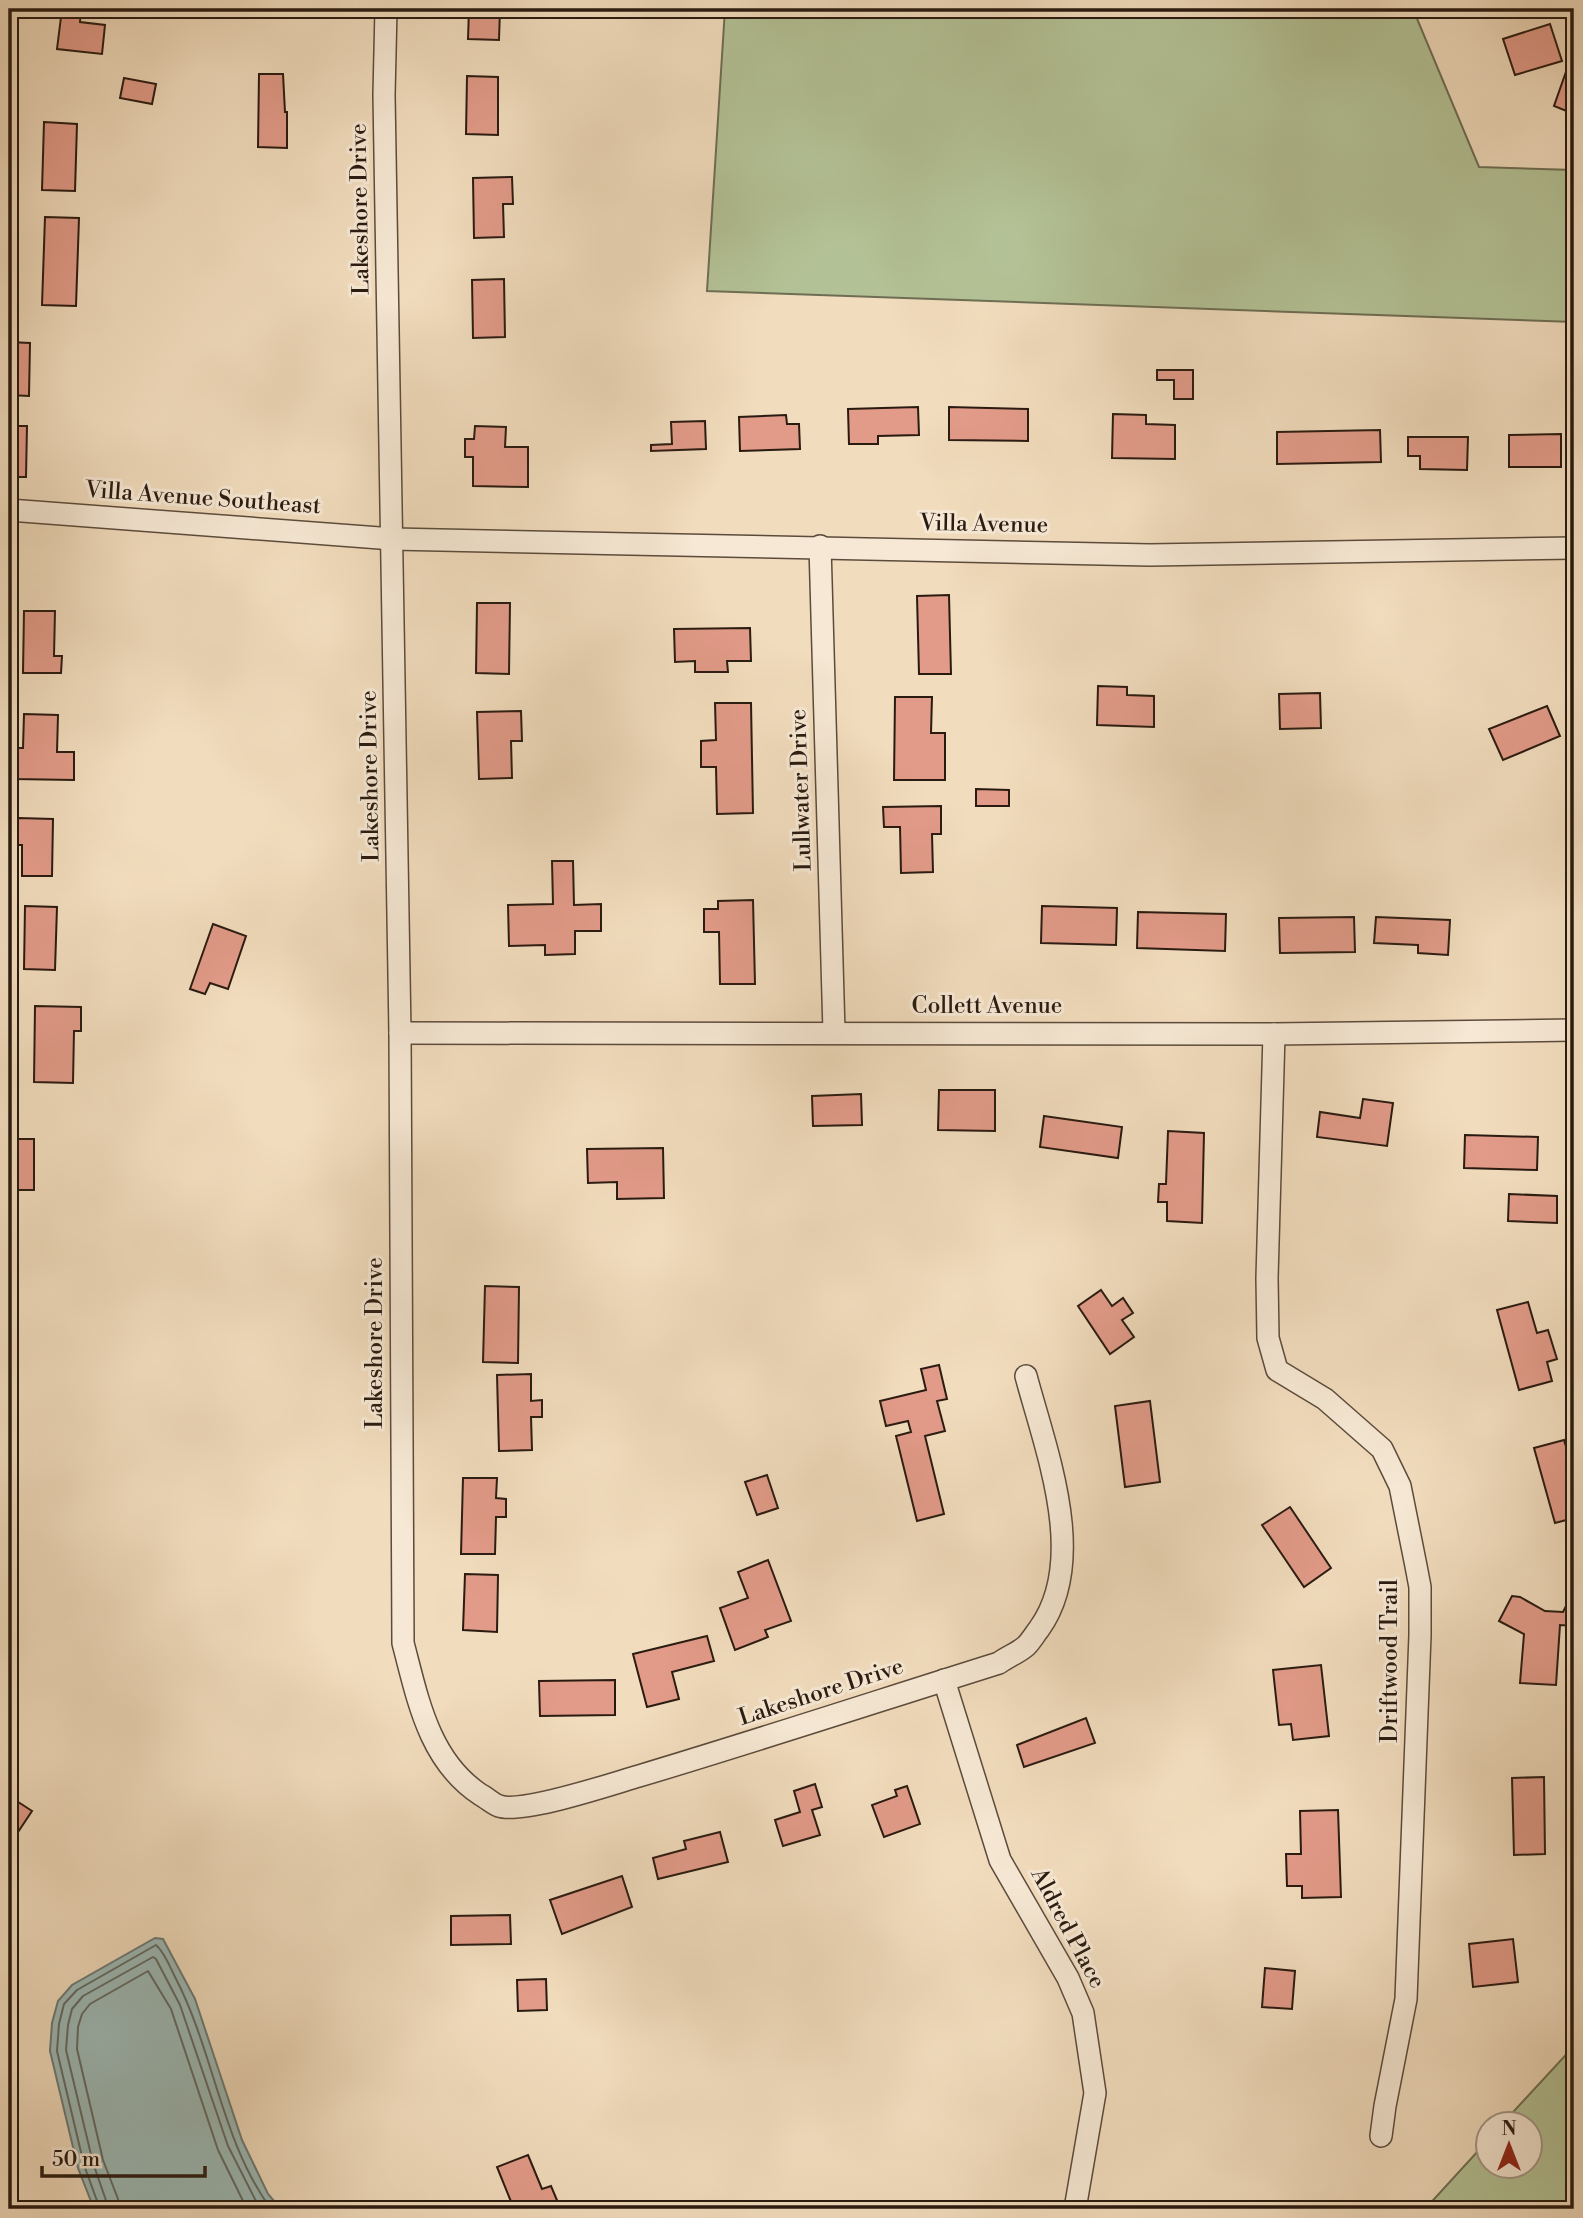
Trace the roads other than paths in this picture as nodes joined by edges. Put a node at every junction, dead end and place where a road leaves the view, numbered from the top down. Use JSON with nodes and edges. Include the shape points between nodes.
{"nodes":[{"id":1,"x":386,"y":9,"type":"edge"},
{"id":2,"x":9,"y":510,"type":"edge"},
{"id":3,"x":393,"y":539,"type":"junction"},
{"id":4,"x":820,"y":546,"type":"junction"},
{"id":5,"x":1574,"y":548,"type":"edge"},
{"id":6,"x":1574,"y":1030,"type":"edge"},
{"id":7,"x":834,"y":1032,"type":"junction"},
{"id":8,"x":400,"y":1033,"type":"junction"},
{"id":9,"x":1274,"y":1034,"type":"junction"},
{"id":10,"x":1026,"y":1377,"type":"dead end"},
{"id":11,"x":944,"y":1680,"type":"junction"},
{"id":12,"x":1381,"y":2136,"type":"dead end"},
{"id":13,"x":1075,"y":2209,"type":"edge"}],
"edges":[{"from":1,"to":3,"type":"street","name":"Lakeshore Drive"},
{"from":2,"to":3,"type":"street","name":"Villa Avenue Southeast"},
{"from":3,"to":4,"type":"street","name":"Villa Avenue"},
{"from":3,"to":8,"type":"street","name":"Lakeshore Drive"},
{"from":4,"to":5,"type":"street","name":"Villa Avenue","via":[[1150,555]]},
{"from":4,"to":7,"type":"street","name":"Lullwater Drive"},
{"from":6,"to":9,"type":"street","name":"Collett Avenue"},
{"from":7,"to":8,"type":"street","name":"Collett Avenue"},
{"from":7,"to":9,"type":"street","name":"Collett Avenue"},
{"from":8,"to":11,"type":"street","name":"Lakeshore Drive","via":[[403,1643],[423,1719],[444,1759],[470,1788],[500,1807],[534,1805]]},
{"from":9,"to":12,"type":"street","name":"Driftwood Trail","via":[[1268,1338],[1277,1370],[1325,1399],[1382,1449],[1400,1486],[1420,1587],[1406,1999]]},
{"from":10,"to":11,"type":"street","name":"Lakeshore Drive","via":[[1052,1472],[1063,1536],[1062,1573],[1049,1615],[1027,1645],[999,1663]]},
{"from":11,"to":13,"type":"street","name":"Aldred Place","via":[[1000,1860],[1068,1978],[1083,2013],[1095,2093]]}]}
